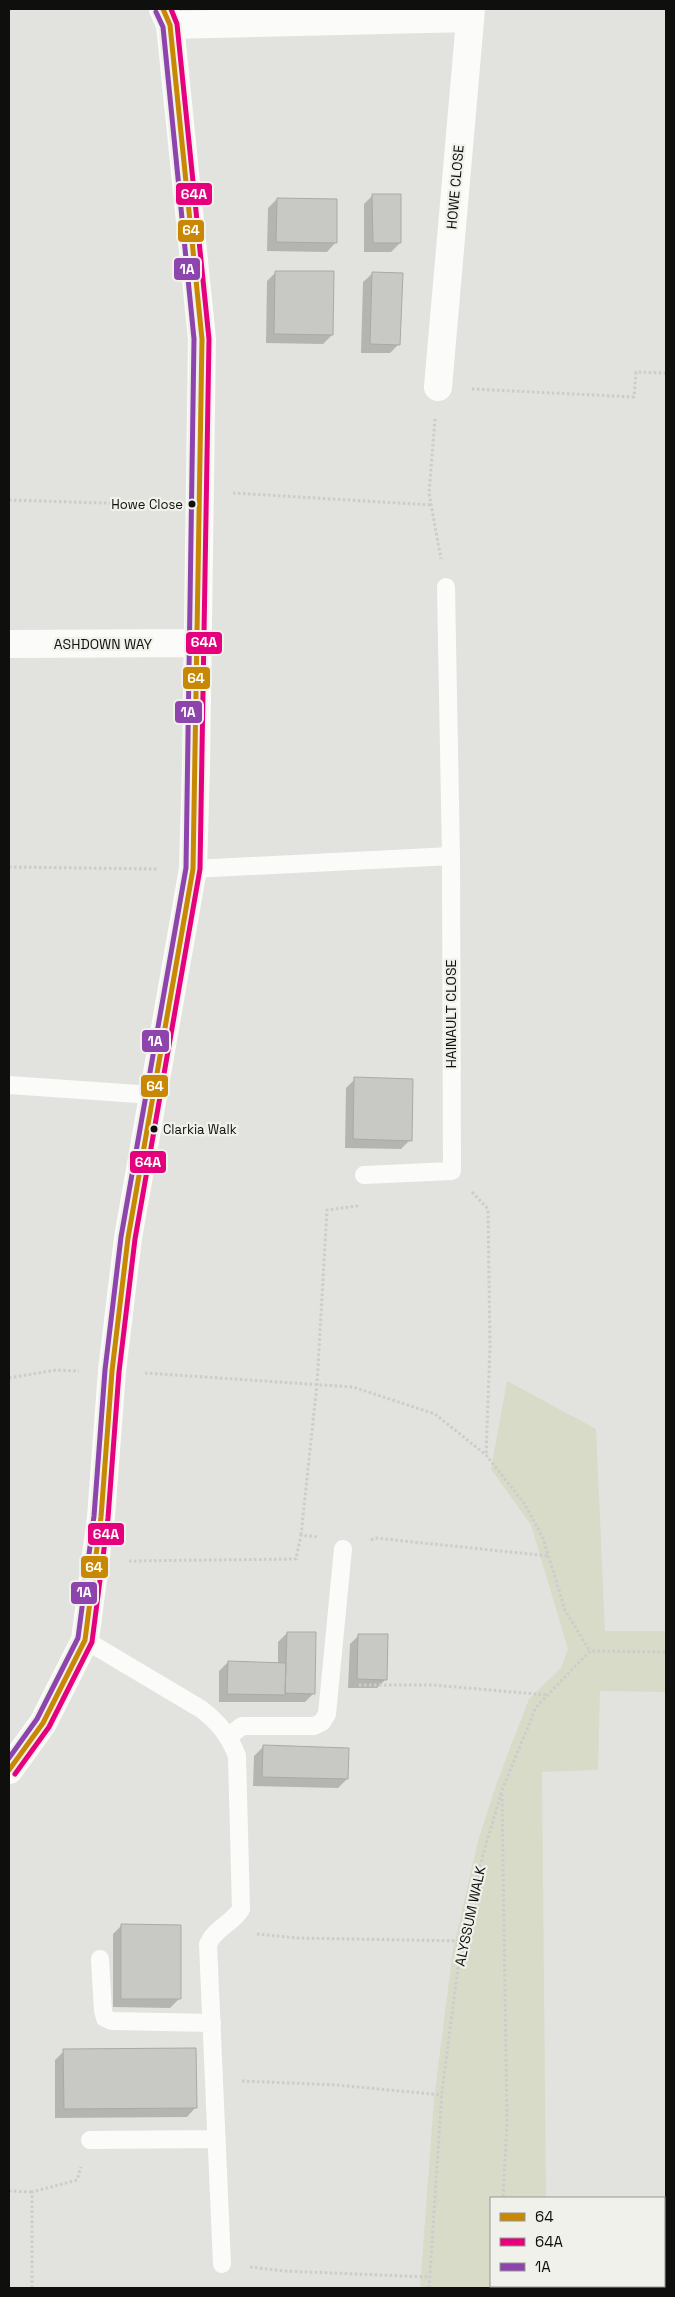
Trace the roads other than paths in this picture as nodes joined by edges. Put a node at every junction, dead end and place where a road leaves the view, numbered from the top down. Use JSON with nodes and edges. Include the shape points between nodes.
{"nodes":[{"id":1,"x":470,"y":13,"type":"edge"},
{"id":2,"x":167,"y":17,"type":"edge"},
{"id":3,"x":438,"y":387,"type":"road end"},
{"id":4,"x":446,"y":587,"type":"road end"},
{"id":5,"x":198,"y":643,"type":"junction"},
{"id":6,"x":9,"y":644,"type":"edge"},
{"id":7,"x":451,"y":856,"type":"junction"},
{"id":8,"x":193,"y":869,"type":"junction"},
{"id":9,"x":9,"y":1086,"type":"edge"},
{"id":10,"x":153,"y":1095,"type":"junction"},
{"id":11,"x":364,"y":1175,"type":"road end"},
{"id":12,"x":343,"y":1549,"type":"road end"},
{"id":13,"x":85,"y":1640,"type":"junction"},
{"id":14,"x":229,"y":1736,"type":"junction"},
{"id":15,"x":9,"y":1770,"type":"edge"},
{"id":16,"x":100,"y":1959,"type":"dead end"},
{"id":17,"x":212,"y":2023,"type":"junction"},
{"id":18,"x":216,"y":2139,"type":"junction"},
{"id":19,"x":90,"y":2140,"type":"road end"},
{"id":20,"x":222,"y":2264,"type":"road end"}],
"edges":[{"from":1,"to":2,"type":"street","name":"HOWE CLOSE"},
{"from":1,"to":3,"type":"street","name":"HOWE CLOSE"},
{"from":2,"to":5,"type":"street","via":[[202,340]]},
{"from":4,"to":7,"type":"lane","name":"HAINAULT CLOSE"},
{"from":5,"to":6,"type":"street","name":"ASHDOWN WAY"},
{"from":5,"to":8,"type":"street"},
{"from":7,"to":8,"type":"lane"},
{"from":7,"to":11,"type":"lane","name":"HAINAULT CLOSE","via":[[452,1171]]},
{"from":8,"to":10,"type":"street"},
{"from":9,"to":10,"type":"lane"},
{"from":10,"to":13,"type":"street","via":[[128,1238]]},
{"from":12,"to":14,"type":"lane","via":[[327,1714],[314,1726],[242,1726]]},
{"from":13,"to":14,"type":"lane","via":[[201,1709],[218,1721]]},
{"from":13,"to":15,"type":"street","via":[[43,1723]]},
{"from":14,"to":17,"type":"lane","via":[[237,1756],[240,1781],[241,1909],[236,1917],[212,1935],[208,1944]]},
{"from":16,"to":17,"type":"lane","via":[[105,2018],[112,2021]]},
{"from":17,"to":18,"type":"lane"},
{"from":18,"to":19,"type":"lane"},
{"from":18,"to":20,"type":"lane"}]}
